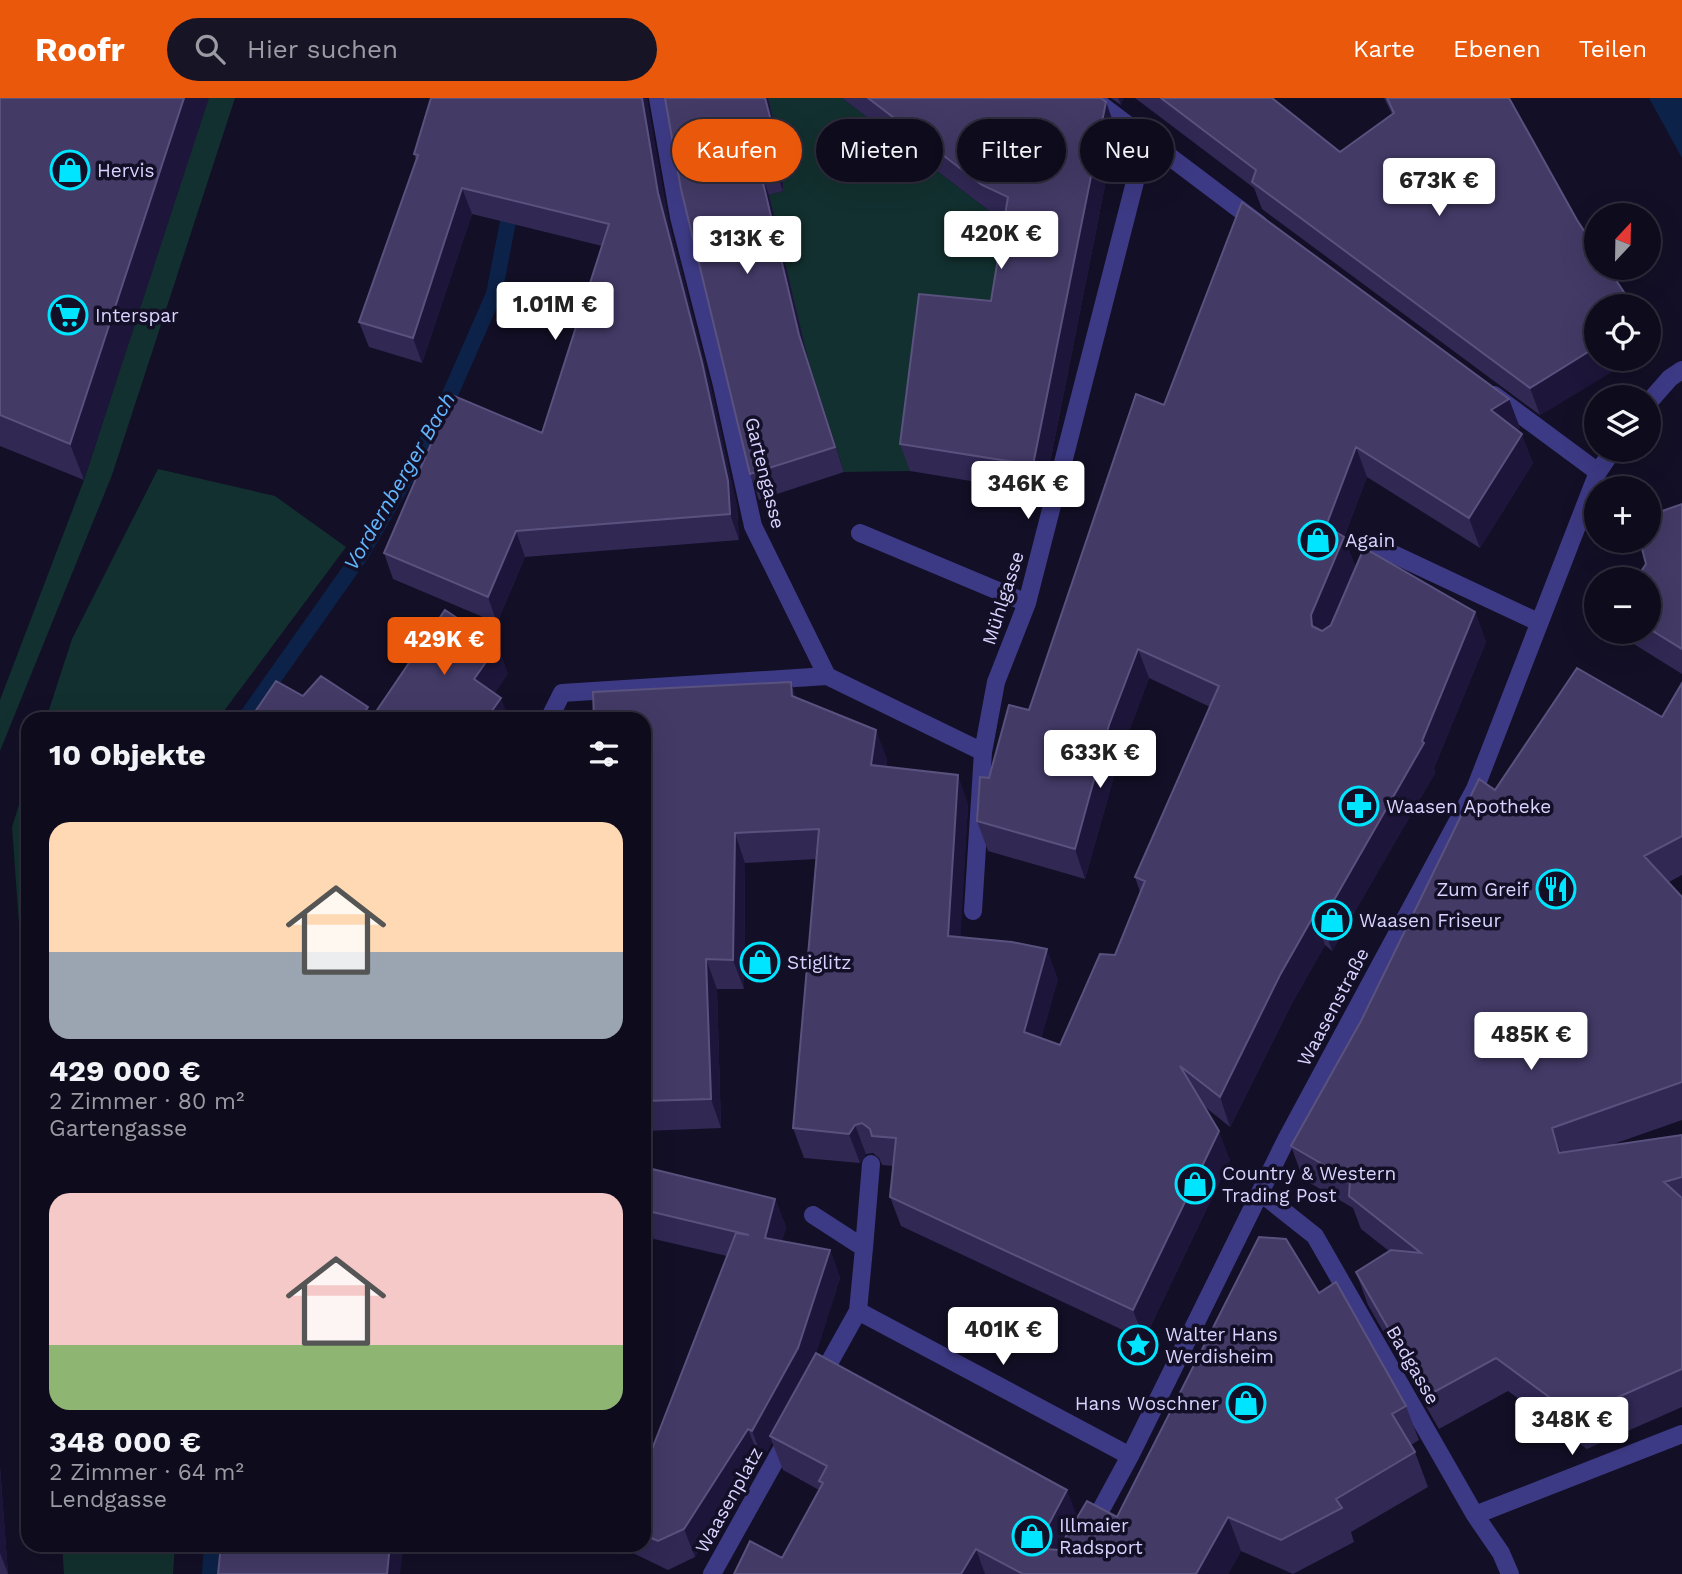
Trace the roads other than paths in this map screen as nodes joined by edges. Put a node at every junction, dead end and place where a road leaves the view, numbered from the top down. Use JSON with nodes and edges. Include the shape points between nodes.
{"nodes":[{"id":1,"x":658,"y":98,"type":"edge"},
{"id":2,"x":1092,"y":98,"type":"edge"},
{"id":3,"x":1120,"y":119,"type":"edge"},
{"id":4,"x":1174,"y":160,"type":"edge"},
{"id":5,"x":1135,"y":182,"type":"edge"},
{"id":6,"x":1275,"y":236,"type":"edge"},
{"id":7,"x":1682,"y":370,"type":"edge"},
{"id":8,"x":1484,"y":388,"type":"edge"},
{"id":9,"x":1661,"y":388,"type":"edge"},
{"id":10,"x":1605,"y":462,"type":"edge"},
{"id":11,"x":1598,"y":472,"type":"junction"},
{"id":12,"x":860,"y":533,"type":"dead end"},
{"id":13,"x":1359,"y":585,"type":"edge"},
{"id":14,"x":1027,"y":603,"type":"junction"},
{"id":15,"x":1538,"y":622,"type":"junction"},
{"id":16,"x":827,"y":676,"type":"junction"},
{"id":17,"x":552,"y":712,"type":"edge"},
{"id":18,"x":983,"y":752,"type":"junction"},
{"id":19,"x":973,"y":911,"type":"dead end"},
{"id":20,"x":871,"y":1164,"type":"edge"},
{"id":21,"x":1261,"y":1193,"type":"junction"},
{"id":22,"x":813,"y":1216,"type":"dead end"},
{"id":23,"x":864,"y":1248,"type":"junction"},
{"id":24,"x":858,"y":1311,"type":"junction"},
{"id":25,"x":812,"y":1395,"type":"edge"},
{"id":26,"x":799,"y":1419,"type":"edge"},
{"id":27,"x":1682,"y":1434,"type":"edge"},
{"id":28,"x":1130,"y":1456,"type":"junction"},
{"id":29,"x":1475,"y":1515,"type":"junction"},
{"id":30,"x":1085,"y":1539,"type":"edge"},
{"id":31,"x":712,"y":1574,"type":"edge"},
{"id":32,"x":1510,"y":1574,"type":"edge"}],
"edges":[{"from":1,"to":16,"type":"street","name":"Gartengasse","via":[[679,216],[753,526]]},
{"from":2,"to":3,"type":"street"},
{"from":4,"to":6,"type":"street"},
{"from":5,"to":14,"type":"street","name":"Mühlgasse"},
{"from":7,"to":9,"type":"street"},
{"from":8,"to":11,"type":"street"},
{"from":10,"to":11,"type":"street","name":"Waasenstraße"},
{"from":11,"to":15,"type":"street","name":"Waasenstraße"},
{"from":12,"to":14,"type":"street"},
{"from":13,"to":15,"type":"street","via":[[1376,546]]},
{"from":14,"to":18,"type":"street","name":"Mühlgasse","via":[[996,682]]},
{"from":15,"to":21,"type":"street","name":"Waasenstraße","via":[[1475,789]]},
{"from":16,"to":17,"type":"street","via":[[562,693]]},
{"from":16,"to":18,"type":"street"},
{"from":18,"to":19,"type":"street","name":"Mühlgasse"},
{"from":20,"to":23,"type":"street"},
{"from":21,"to":28,"type":"street","name":"Waasenstraße"},
{"from":21,"to":29,"type":"street","name":"Badgasse","via":[[1315,1236]]},
{"from":22,"to":23,"type":"street"},
{"from":23,"to":24,"type":"street"},
{"from":24,"to":25,"type":"street"},
{"from":24,"to":28,"type":"street"},
{"from":26,"to":31,"type":"street","name":"Waasenplatz"},
{"from":27,"to":29,"type":"street"},
{"from":28,"to":30,"type":"street","name":"Waasenstraße"},
{"from":29,"to":32,"type":"street","name":"Badgasse"}]}
